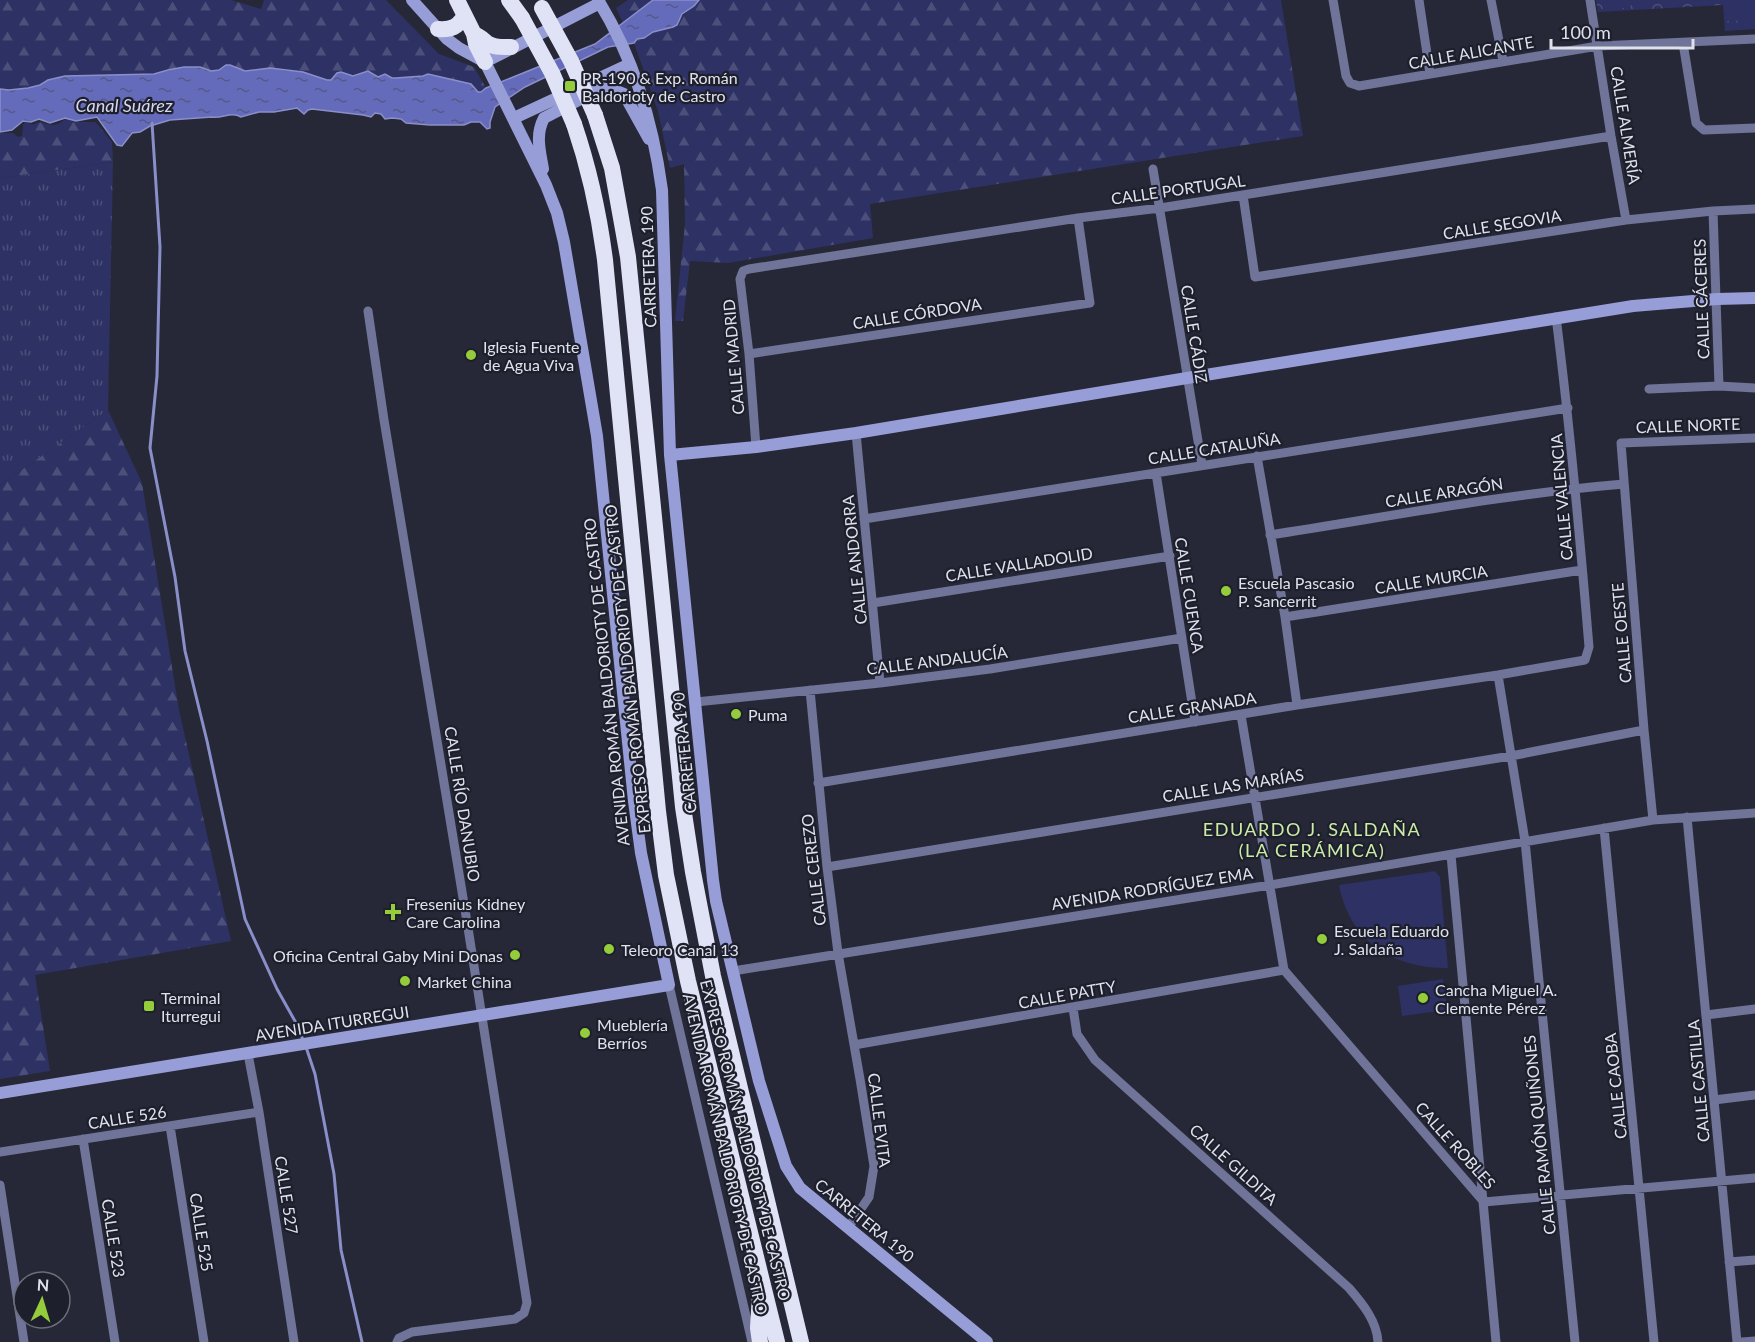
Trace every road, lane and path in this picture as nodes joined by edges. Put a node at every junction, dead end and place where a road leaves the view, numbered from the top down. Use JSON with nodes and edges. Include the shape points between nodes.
{"nodes":[{"id":1,"x":412,"y":0,"type":"edge"},
{"id":2,"x":457,"y":0,"type":"edge"},
{"id":3,"x":509,"y":0,"type":"edge"},
{"id":4,"x":1333,"y":0,"type":"edge"},
{"id":5,"x":1419,"y":0,"type":"edge"},
{"id":6,"x":1491,"y":0,"type":"edge"},
{"id":7,"x":1590,"y":0,"type":"edge"},
{"id":8,"x":600,"y":1,"type":"edge"},
{"id":9,"x":539,"y":4,"type":"edge"},
{"id":10,"x":465,"y":16,"type":"junction"},
{"id":11,"x":438,"y":29,"type":"junction"},
{"id":12,"x":474,"y":34,"type":"junction"},
{"id":13,"x":1755,"y":39,"type":"edge"},
{"id":14,"x":1683,"y":43,"type":"junction"},
{"id":15,"x":1598,"y":46,"type":"junction"},
{"id":16,"x":512,"y":47,"type":"junction"},
{"id":17,"x":629,"y":60,"type":"junction"},
{"id":18,"x":1503,"y":61,"type":"junction"},
{"id":19,"x":489,"y":69,"type":"junction"},
{"id":20,"x":1430,"y":74,"type":"junction"},
{"id":21,"x":516,"y":122,"type":"junction"},
{"id":22,"x":1755,"y":128,"type":"edge"},
{"id":23,"x":1611,"y":136,"type":"junction"},
{"id":24,"x":657,"y":154,"type":"junction"},
{"id":25,"x":1153,"y":169,"type":"dead end"},
{"id":26,"x":546,"y":185,"type":"junction"},
{"id":27,"x":1243,"y":195,"type":"junction"},
{"id":28,"x":1160,"y":208,"type":"junction"},
{"id":29,"x":1755,"y":209,"type":"edge"},
{"id":30,"x":1713,"y":210,"type":"junction"},
{"id":31,"x":1078,"y":218,"type":"junction"},
{"id":32,"x":1626,"y":220,"type":"junction"},
{"id":33,"x":749,"y":269,"type":"joint"},
{"id":34,"x":1755,"y":298,"type":"edge"},
{"id":35,"x":1717,"y":299,"type":"junction"},
{"id":36,"x":368,"y":311,"type":"dead end"},
{"id":37,"x":1556,"y":317,"type":"junction"},
{"id":38,"x":749,"y":354,"type":"junction"},
{"id":39,"x":1187,"y":378,"type":"junction"},
{"id":40,"x":1719,"y":386,"type":"junction"},
{"id":41,"x":1755,"y":387,"type":"edge"},
{"id":42,"x":1649,"y":388,"type":"dead end"},
{"id":43,"x":1568,"y":408,"type":"junction"},
{"id":44,"x":856,"y":433,"type":"junction"},
{"id":45,"x":1755,"y":438,"type":"edge"},
{"id":46,"x":1621,"y":442,"type":"joint"},
{"id":47,"x":756,"y":447,"type":"junction"},
{"id":48,"x":670,"y":455,"type":"junction"},
{"id":49,"x":1257,"y":456,"type":"junction"},
{"id":50,"x":1202,"y":465,"type":"junction"},
{"id":51,"x":1156,"y":473,"type":"junction"},
{"id":52,"x":1624,"y":484,"type":"junction"},
{"id":53,"x":1576,"y":488,"type":"junction"},
{"id":54,"x":864,"y":519,"type":"junction"},
{"id":55,"x":1270,"y":535,"type":"junction"},
{"id":56,"x":1170,"y":556,"type":"junction"},
{"id":57,"x":1582,"y":570,"type":"junction"},
{"id":58,"x":873,"y":603,"type":"junction"},
{"id":59,"x":1285,"y":617,"type":"junction"},
{"id":60,"x":1182,"y":638,"type":"junction"},
{"id":61,"x":1570,"y":663,"type":"joint"},
{"id":62,"x":1498,"y":675,"type":"junction"},
{"id":63,"x":880,"y":683,"type":"junction"},
{"id":64,"x":810,"y":690,"type":"junction"},
{"id":65,"x":696,"y":702,"type":"junction"},
{"id":66,"x":1297,"y":705,"type":"junction"},
{"id":67,"x":1241,"y":714,"type":"junction"},
{"id":68,"x":1195,"y":722,"type":"junction"},
{"id":69,"x":1644,"y":730,"type":"junction"},
{"id":70,"x":1511,"y":756,"type":"junction"},
{"id":71,"x":819,"y":783,"type":"junction"},
{"id":72,"x":1255,"y":796,"type":"junction"},
{"id":73,"x":1755,"y":813,"type":"edge"},
{"id":74,"x":1687,"y":817,"type":"junction"},
{"id":75,"x":1653,"y":820,"type":"junction"},
{"id":76,"x":1604,"y":828,"type":"junction"},
{"id":77,"x":1525,"y":841,"type":"junction"},
{"id":78,"x":1451,"y":855,"type":"junction"},
{"id":79,"x":827,"y":867,"type":"junction"},
{"id":80,"x":1270,"y":885,"type":"junction"},
{"id":81,"x":838,"y":954,"type":"junction"},
{"id":82,"x":1284,"y":970,"type":"junction"},
{"id":83,"x":733,"y":971,"type":"junction"},
{"id":84,"x":669,"y":985,"type":"junction"},
{"id":85,"x":1073,"y":1008,"type":"junction"},
{"id":86,"x":1755,"y":1009,"type":"edge"},
{"id":87,"x":1706,"y":1015,"type":"junction"},
{"id":88,"x":482,"y":1016,"type":"junction"},
{"id":89,"x":854,"y":1045,"type":"junction"},
{"id":90,"x":248,"y":1054,"type":"junction"},
{"id":91,"x":0,"y":1093,"type":"edge"},
{"id":92,"x":1755,"y":1095,"type":"edge"},
{"id":93,"x":1714,"y":1100,"type":"junction"},
{"id":94,"x":259,"y":1112,"type":"junction"},
{"id":95,"x":170,"y":1126,"type":"junction"},
{"id":96,"x":83,"y":1139,"type":"junction"},
{"id":97,"x":0,"y":1152,"type":"edge"},
{"id":98,"x":1755,"y":1178,"type":"edge"},
{"id":99,"x":1722,"y":1181,"type":"junction"},
{"id":100,"x":0,"y":1185,"type":"edge"},
{"id":101,"x":1640,"y":1189,"type":"junction"},
{"id":102,"x":1561,"y":1196,"type":"junction"},
{"id":103,"x":1484,"y":1202,"type":"junction"},
{"id":104,"x":848,"y":1228,"type":"junction"},
{"id":105,"x":1755,"y":1260,"type":"edge"},
{"id":106,"x":1729,"y":1262,"type":"junction"},
{"id":107,"x":761,"y":1278,"type":"junction"},
{"id":108,"x":1755,"y":1341,"type":"edge"},
{"id":109,"x":24,"y":1342,"type":"edge"},
{"id":110,"x":115,"y":1342,"type":"edge"},
{"id":111,"x":204,"y":1342,"type":"edge"},
{"id":112,"x":294,"y":1342,"type":"edge"},
{"id":113,"x":397,"y":1342,"type":"edge"},
{"id":114,"x":752,"y":1342,"type":"edge"},
{"id":115,"x":760,"y":1342,"type":"edge"},
{"id":116,"x":777,"y":1342,"type":"edge"},
{"id":117,"x":801,"y":1342,"type":"edge"},
{"id":118,"x":987,"y":1342,"type":"edge"},
{"id":119,"x":1378,"y":1342,"type":"edge"},
{"id":120,"x":1496,"y":1342,"type":"edge"},
{"id":121,"x":1575,"y":1342,"type":"edge"},
{"id":122,"x":1654,"y":1342,"type":"edge"},
{"id":123,"x":1737,"y":1342,"type":"edge"},
{"id":124,"x":1742,"y":1342,"type":"edge"}],
"edges":[{"from":1,"to":11,"type":"street"},
{"from":2,"to":10,"type":"highway"},
{"from":3,"to":107,"type":"highway","name":"EXPRESO ROMÁN BALDORIOTY DE CASTRO","bridge":true,"via":[[552,73],[574,124],[600,228],[666,875]]},
{"from":4,"to":20,"type":"street","name":"CALLE ALICANTE","via":[[1350,83],[1359,86]]},
{"from":5,"to":20,"type":"street"},
{"from":6,"to":18,"type":"street"},
{"from":7,"to":15,"type":"street","name":"CALLE ALMERÍA"},
{"from":8,"to":16,"type":"street"},
{"from":8,"to":17,"type":"street","name":"CARRETERA 190"},
{"from":9,"to":117,"type":"highway","name":"EXPRESO ROMÁN BALDORIOTY DE CASTRO","bridge":true,"via":[[571,60],[595,115],[619,199],[693,872],[713,976]]},
{"from":10,"to":11,"type":"highway","via":[[453,29]]},
{"from":10,"to":12,"type":"highway"},
{"from":11,"to":19,"type":"street"},
{"from":12,"to":16,"type":"highway","via":[[491,45]]},
{"from":12,"to":19,"type":"highway"},
{"from":13,"to":14,"type":"street","name":"CALLE ALICANTE"},
{"from":14,"to":15,"type":"street","name":"CALLE ALICANTE"},
{"from":14,"to":22,"type":"street","via":[[1696,123],[1703,129]]},
{"from":15,"to":18,"type":"street","name":"CALLE ALICANTE"},
{"from":15,"to":23,"type":"street","name":"CALLE ALMERÍA"},
{"from":16,"to":19,"type":"street"},
{"from":17,"to":21,"type":"street"},
{"from":17,"to":24,"type":"street","name":"CARRETERA 190"},
{"from":18,"to":20,"type":"street","name":"CALLE ALICANTE"},
{"from":19,"to":21,"type":"street","name":"AVENIDA ROMÁN BALDORIOTY DE CASTRO"},
{"from":21,"to":26,"type":"street","name":"AVENIDA ROMÁN BALDORIOTY DE CASTRO"},
{"from":23,"to":27,"type":"street","name":"CALLE PORTUGAL"},
{"from":23,"to":32,"type":"street","name":"CALLE ALMERÍA"},
{"from":24,"to":26,"type":"street","via":[[624,94],[600,89],[544,118],[538,139]]},
{"from":24,"to":48,"type":"street","name":"CARRETERA 190","via":[[662,190]]},
{"from":25,"to":28,"type":"street","name":"CALLE CÁDIZ"},
{"from":26,"to":84,"type":"street","name":"AVENIDA ROMÁN BALDORIOTY DE CASTRO","via":[[564,242],[597,435],[634,801]]},
{"from":27,"to":28,"type":"street","name":"CALLE PORTUGAL"},
{"from":27,"to":32,"type":"street","name":"CALLE SEGOVIA","via":[[1256,277]]},
{"from":28,"to":31,"type":"street","name":"CALLE PORTUGAL"},
{"from":28,"to":39,"type":"street","name":"CALLE CÁDIZ"},
{"from":29,"to":30,"type":"street","name":"CALLE SEGOVIA"},
{"from":30,"to":32,"type":"street","name":"CALLE SEGOVIA"},
{"from":30,"to":35,"type":"street","name":"CALLE CÁCERES"},
{"from":31,"to":33,"type":"street","name":"CALLE PORTUGAL"},
{"from":31,"to":38,"type":"street","name":"CALLE CÓRDOVA","via":[[1090,303]]},
{"from":33,"to":38,"type":"street","name":"CALLE MADRID","via":[[742,272],[740,279]]},
{"from":34,"to":35,"type":"street"},
{"from":35,"to":37,"type":"street"},
{"from":35,"to":40,"type":"street","name":"CALLE CÁCERES"},
{"from":36,"to":88,"type":"street","name":"CALLE RÍO DANUBIO"},
{"from":37,"to":39,"type":"street"},
{"from":37,"to":43,"type":"street","name":"CALLE VALENCIA"},
{"from":38,"to":47,"type":"street","name":"CALLE MADRID"},
{"from":39,"to":44,"type":"street"},
{"from":39,"to":50,"type":"street","name":"CALLE CÁDIZ"},
{"from":40,"to":41,"type":"street"},
{"from":40,"to":42,"type":"street"},
{"from":43,"to":49,"type":"street","name":"CALLE CATALUÑA"},
{"from":43,"to":53,"type":"street","name":"CALLE VALENCIA"},
{"from":44,"to":47,"type":"street"},
{"from":44,"to":54,"type":"street","name":"CALLE ANDORRA"},
{"from":45,"to":46,"type":"street","name":"CALLE NORTE"},
{"from":46,"to":52,"type":"street","name":"CALLE OESTE"},
{"from":47,"to":48,"type":"street"},
{"from":48,"to":65,"type":"street","name":"CARRETERA 190"},
{"from":49,"to":50,"type":"street","name":"CALLE CATALUÑA"},
{"from":49,"to":55,"type":"street"},
{"from":50,"to":51,"type":"street","name":"CALLE CATALUÑA"},
{"from":51,"to":54,"type":"street","name":"CALLE CATALUÑA"},
{"from":51,"to":56,"type":"street","name":"CALLE CUENCA"},
{"from":52,"to":53,"type":"street","name":"CALLE ARAGÓN"},
{"from":52,"to":69,"type":"street","name":"CALLE OESTE"},
{"from":53,"to":55,"type":"street","name":"CALLE ARAGÓN"},
{"from":53,"to":57,"type":"street","name":"CALLE VALENCIA"},
{"from":54,"to":58,"type":"street","name":"CALLE ANDORRA"},
{"from":55,"to":59,"type":"street"},
{"from":56,"to":58,"type":"street","name":"CALLE VALLADOLID"},
{"from":56,"to":60,"type":"street","name":"CALLE CUENCA"},
{"from":57,"to":59,"type":"street","name":"CALLE MURCIA"},
{"from":57,"to":61,"type":"street","name":"CALLE VALENCIA","via":[[1588,647],[1585,660]]},
{"from":58,"to":63,"type":"street","name":"CALLE ANDORRA"},
{"from":59,"to":66,"type":"street"},
{"from":60,"to":63,"type":"street","name":"CALLE ANDALUCÍA"},
{"from":60,"to":68,"type":"street","name":"CALLE CUENCA"},
{"from":61,"to":62,"type":"street","name":"CALLE GRANADA"},
{"from":62,"to":66,"type":"street","name":"CALLE GRANADA"},
{"from":62,"to":70,"type":"street","name":"CALLE RAMÓN QUIÑONES"},
{"from":63,"to":64,"type":"street","name":"CALLE ANDALUCÍA"},
{"from":64,"to":65,"type":"street","name":"CALLE ANDALUCÍA"},
{"from":64,"to":71,"type":"street","name":"CALLE CEREZO"},
{"from":65,"to":83,"type":"street","name":"CARRETERA 190","via":[[713,880]]},
{"from":66,"to":67,"type":"street","name":"CALLE GRANADA"},
{"from":67,"to":68,"type":"street","name":"CALLE GRANADA"},
{"from":67,"to":72,"type":"street"},
{"from":68,"to":71,"type":"street","name":"CALLE GRANADA"},
{"from":69,"to":70,"type":"street","name":"CALLE LAS MARÍAS"},
{"from":69,"to":75,"type":"street","name":"CALLE OESTE"},
{"from":70,"to":72,"type":"street","name":"CALLE LAS MARÍAS"},
{"from":70,"to":77,"type":"street","name":"CALLE RAMÓN QUIÑONES"},
{"from":71,"to":79,"type":"street","name":"CALLE CEREZO"},
{"from":72,"to":79,"type":"street","name":"CALLE LAS MARÍAS"},
{"from":72,"to":80,"type":"street"},
{"from":73,"to":74,"type":"street","name":"AVENIDA RODRÍGUEZ EMA"},
{"from":74,"to":75,"type":"street","name":"AVENIDA RODRÍGUEZ EMA"},
{"from":74,"to":87,"type":"street","name":"CALLE CASTILLA"},
{"from":75,"to":76,"type":"street","name":"AVENIDA RODRÍGUEZ EMA"},
{"from":76,"to":77,"type":"street","name":"AVENIDA RODRÍGUEZ EMA"},
{"from":76,"to":101,"type":"street","name":"CALLE CAOBA"},
{"from":77,"to":78,"type":"street","name":"AVENIDA RODRÍGUEZ EMA"},
{"from":77,"to":102,"type":"street","name":"CALLE RAMÓN QUIÑONES"},
{"from":78,"to":80,"type":"street","name":"AVENIDA RODRÍGUEZ EMA"},
{"from":78,"to":103,"type":"street"},
{"from":79,"to":81,"type":"street","name":"CALLE CEREZO"},
{"from":80,"to":81,"type":"street","name":"AVENIDA RODRÍGUEZ EMA"},
{"from":80,"to":82,"type":"street"},
{"from":81,"to":83,"type":"street","name":"AVENIDA RODRÍGUEZ EMA"},
{"from":81,"to":89,"type":"street","name":"CALLE CEREZO"},
{"from":82,"to":85,"type":"street","name":"CALLE PATTY"},
{"from":82,"to":103,"type":"street","name":"CALLE ROBLES"},
{"from":83,"to":104,"type":"street","name":"CARRETERA 190","via":[[759,1081],[786,1166],[800,1188]]},
{"from":84,"to":88,"type":"street","name":"AVENIDA ITURREGUI"},
{"from":84,"to":114,"type":"street","name":"AVENIDA ROMÁN BALDORIOTY DE CASTRO"},
{"from":85,"to":89,"type":"street","name":"CALLE PATTY"},
{"from":85,"to":119,"type":"street","name":"CALLE GILDITA","via":[[1077,1034],[1095,1060],[1349,1288],[1366,1309]]},
{"from":86,"to":87,"type":"street"},
{"from":87,"to":93,"type":"street","name":"CALLE CASTILLA"},
{"from":88,"to":90,"type":"street","name":"AVENIDA ITURREGUI"},
{"from":88,"to":113,"type":"street","name":"CALLE RÍO DANUBIO","via":[[527,1303],[524,1313],[514,1319],[411,1332]]},
{"from":89,"to":104,"type":"street","name":"CALLE EVITA","via":[[874,1166],[869,1197]]},
{"from":90,"to":91,"type":"street","name":"AVENIDA ITURREGUI"},
{"from":90,"to":94,"type":"street","name":"CALLE 527"},
{"from":92,"to":93,"type":"street"},
{"from":93,"to":99,"type":"street","name":"CALLE CASTILLA"},
{"from":94,"to":95,"type":"street","name":"CALLE 526"},
{"from":94,"to":112,"type":"street","name":"CALLE 527"},
{"from":95,"to":96,"type":"street","name":"CALLE 526"},
{"from":95,"to":111,"type":"street","name":"CALLE 525"},
{"from":96,"to":97,"type":"street","name":"CALLE 526"},
{"from":96,"to":110,"type":"street","name":"CALLE 523"},
{"from":98,"to":99,"type":"street","name":"CALLE ROBLES"},
{"from":99,"to":101,"type":"street","name":"CALLE ROBLES"},
{"from":99,"to":106,"type":"street","name":"CALLE CASTILLA"},
{"from":100,"to":109,"type":"street"},
{"from":101,"to":102,"type":"street","name":"CALLE ROBLES"},
{"from":101,"to":122,"type":"street","name":"CALLE CAOBA"},
{"from":102,"to":103,"type":"street","name":"CALLE ROBLES"},
{"from":102,"to":121,"type":"street","name":"CALLE RAMÓN QUIÑONES"},
{"from":103,"to":120,"type":"street"},
{"from":104,"to":118,"type":"street","name":"CARRETERA 190"},
{"from":105,"to":106,"type":"street"},
{"from":106,"to":123,"type":"street","name":"CALLE CASTILLA"},
{"from":107,"to":115,"type":"highway"},
{"from":107,"to":116,"type":"highway","name":"EXPRESO ROMÁN BALDORIOTY DE CASTRO"},
{"from":108,"to":124,"type":"street"}]}
